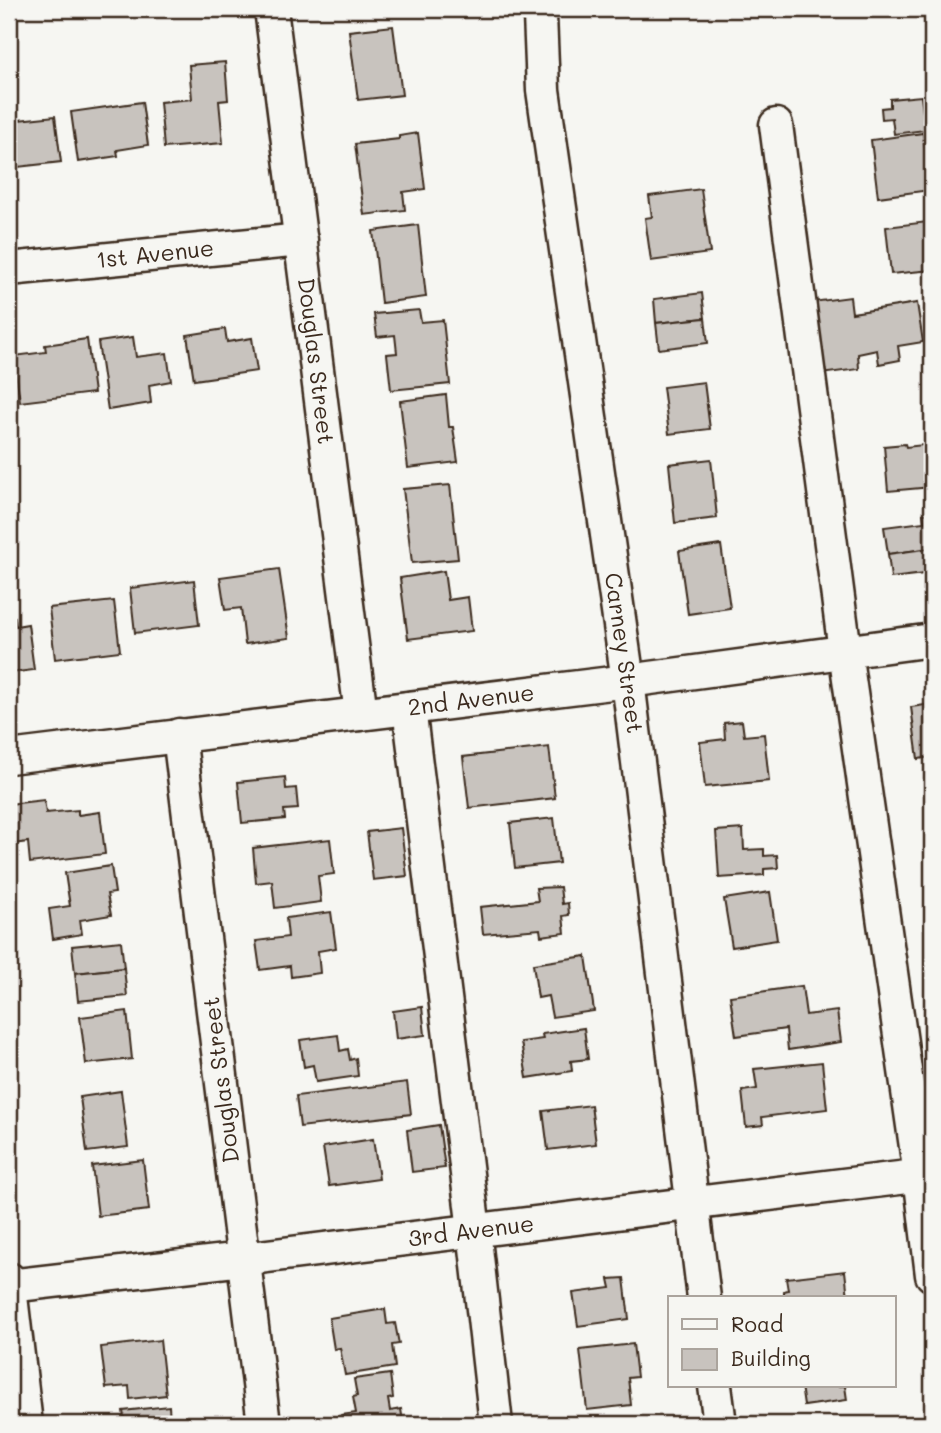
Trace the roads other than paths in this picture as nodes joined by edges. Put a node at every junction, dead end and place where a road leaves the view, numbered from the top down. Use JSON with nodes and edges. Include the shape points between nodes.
{"nodes":[{"id":1,"x":271,"y":9,"type":"edge"},
{"id":2,"x":542,"y":9,"type":"edge"},
{"id":3,"x":776,"y":125,"type":"dead end"},
{"id":4,"x":301,"y":240,"type":"junction"},
{"id":5,"x":9,"y":269,"type":"edge"},
{"id":6,"x":932,"y":640,"type":"edge"},
{"id":7,"x":845,"y":651,"type":"junction"},
{"id":8,"x":628,"y":681,"type":"junction"},
{"id":9,"x":409,"y":708,"type":"junction"},
{"id":10,"x":361,"y":713,"type":"junction"},
{"id":11,"x":179,"y":735,"type":"junction"},
{"id":12,"x":9,"y":757,"type":"edge"},
{"id":13,"x":926,"y":1175,"type":"edge"},
{"id":14,"x":693,"y":1203,"type":"junction"},
{"id":15,"x":474,"y":1230,"type":"junction"},
{"id":16,"x":243,"y":1259,"type":"junction"},
{"id":17,"x":932,"y":1275,"type":"edge"},
{"id":18,"x":9,"y":1279,"type":"edge"},
{"id":19,"x":9,"y":1286,"type":"edge"},
{"id":20,"x":704,"y":1296,"type":"edge"},
{"id":21,"x":715,"y":1388,"type":"edge"},
{"id":22,"x":26,"y":1424,"type":"edge"},
{"id":23,"x":264,"y":1424,"type":"edge"},
{"id":24,"x":496,"y":1424,"type":"edge"},
{"id":25,"x":720,"y":1424,"type":"edge"}],
"edges":[{"from":1,"to":4,"type":"street","name":"Douglas Street"},
{"from":2,"to":8,"type":"street","name":"Carney Street","via":[[543,89]]},
{"from":3,"to":7,"type":"street"},
{"from":4,"to":5,"type":"street","name":"1st Avenue"},
{"from":4,"to":10,"type":"street","name":"Douglas Street"},
{"from":6,"to":7,"type":"street","name":"2nd Avenue"},
{"from":7,"to":8,"type":"street","name":"2nd Avenue"},
{"from":7,"to":13,"type":"street"},
{"from":8,"to":9,"type":"street","name":"2nd Avenue"},
{"from":8,"to":14,"type":"street","name":"Carney Street"},
{"from":9,"to":10,"type":"street","name":"2nd Avenue"},
{"from":9,"to":15,"type":"street"},
{"from":10,"to":11,"type":"street","name":"2nd Avenue"},
{"from":11,"to":12,"type":"street","name":"2nd Avenue"},
{"from":11,"to":16,"type":"street","name":"Douglas Street"},
{"from":13,"to":14,"type":"street","name":"3rd Avenue"},
{"from":13,"to":17,"type":"street"},
{"from":14,"to":15,"type":"street","name":"3rd Avenue"},
{"from":14,"to":20,"type":"street","name":"Carney Street"},
{"from":15,"to":16,"type":"street","name":"3rd Avenue"},
{"from":15,"to":24,"type":"street"},
{"from":16,"to":19,"type":"street","name":"3rd Avenue"},
{"from":16,"to":23,"type":"street","name":"Douglas Street"},
{"from":18,"to":19,"type":"street"},
{"from":19,"to":22,"type":"street"},
{"from":21,"to":25,"type":"street"}]}
